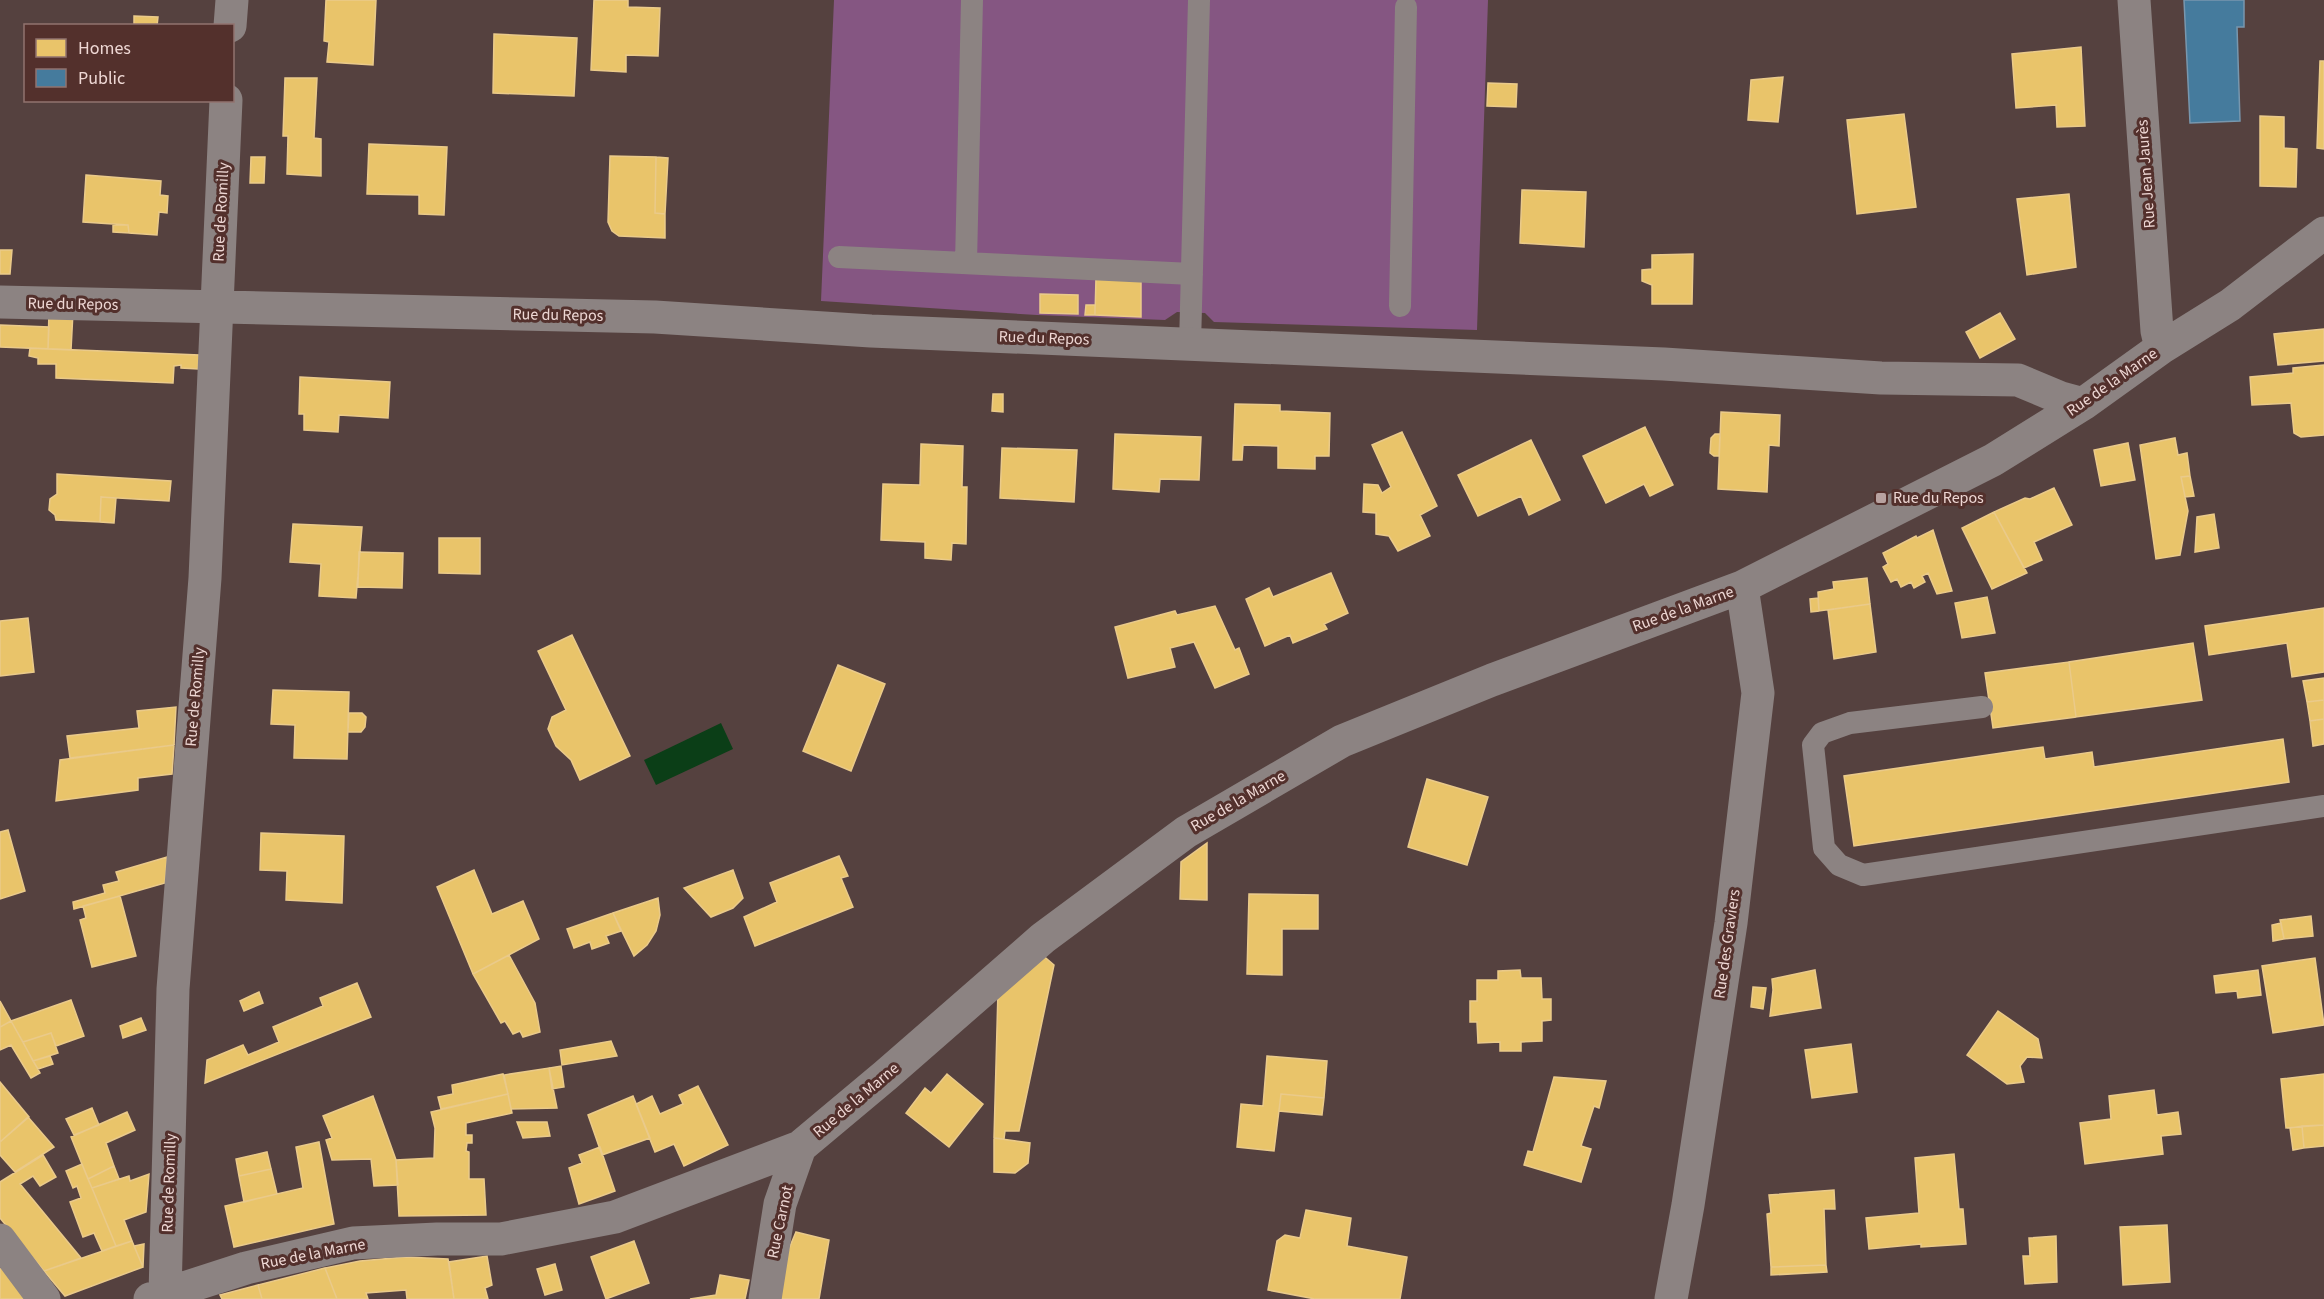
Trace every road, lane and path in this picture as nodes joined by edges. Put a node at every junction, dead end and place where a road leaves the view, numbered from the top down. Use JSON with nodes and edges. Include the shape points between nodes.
{"nodes":[{"id":1,"x":232,"y":0,"type":"edge"},
{"id":2,"x":972,"y":0,"type":"edge"},
{"id":3,"x":1199,"y":0,"type":"edge"},
{"id":4,"x":2134,"y":0,"type":"edge"},
{"id":5,"x":1408,"y":2,"type":"edge"},
{"id":6,"x":230,"y":24,"type":"edge"},
{"id":7,"x":226,"y":102,"type":"edge"},
{"id":8,"x":2324,"y":233,"type":"edge"},
{"id":9,"x":839,"y":257,"type":"dead end"},
{"id":10,"x":966,"y":263,"type":"junction"},
{"id":11,"x":1192,"y":274,"type":"junction"},
{"id":12,"x":0,"y":302,"type":"edge"},
{"id":13,"x":1400,"y":306,"type":"dead end"},
{"id":14,"x":216,"y":307,"type":"junction"},
{"id":15,"x":1191,"y":345,"type":"junction"},
{"id":16,"x":2162,"y":348,"type":"junction"},
{"id":17,"x":2083,"y":404,"type":"junction"},
{"id":18,"x":1742,"y":587,"type":"junction"},
{"id":19,"x":1982,"y":707,"type":"dead end"},
{"id":20,"x":2324,"y":806,"type":"edge"},
{"id":21,"x":800,"y":1147,"type":"junction"},
{"id":22,"x":0,"y":1240,"type":"edge"},
{"id":23,"x":158,"y":1297,"type":"edge"},
{"id":24,"x":44,"y":1299,"type":"edge"},
{"id":25,"x":765,"y":1299,"type":"edge"},
{"id":26,"x":1671,"y":1299,"type":"edge"}],
"edges":[{"from":1,"to":6,"type":"street"},
{"from":2,"to":10,"type":"lane"},
{"from":3,"to":11,"type":"lane"},
{"from":4,"to":16,"type":"street","name":"Rue Jean Jaurès","via":[[2157,331]]},
{"from":5,"to":13,"type":"lane"},
{"from":7,"to":14,"type":"street","name":"Rue de Romilly"},
{"from":8,"to":16,"type":"street","name":"Rue de la Marne","via":[[2230,304]]},
{"from":9,"to":10,"type":"lane"},
{"from":10,"to":11,"type":"lane"},
{"from":11,"to":15,"type":"lane"},
{"from":12,"to":14,"type":"street","name":"Rue du Repos"},
{"from":14,"to":15,"type":"street","name":"Rue du Repos","via":[[655,317]]},
{"from":14,"to":23,"type":"street","name":"Rue de Romilly","via":[[205,578],[173,989]]},
{"from":15,"to":17,"type":"street","name":"Rue du Repos","via":[[1665,364],[1881,378],[2018,380]]},
{"from":16,"to":17,"type":"street","name":"Rue de la Marne"},
{"from":17,"to":18,"type":"street","name":"Rue de la Marne","via":[[1993,460]]},
{"from":18,"to":21,"type":"street","name":"Rue de la Marne","via":[[1492,680],[1342,741],[1186,832],[1043,938]]},
{"from":18,"to":26,"type":"street","name":"Rue des Graviers","via":[[1758,693],[1729,934]]},
{"from":19,"to":20,"type":"lane","via":[[1850,723],[1822,733],[1813,745],[1824,848],[1839,865],[1863,875]]},
{"from":21,"to":23,"type":"street","name":"Rue de la Marne","via":[[615,1217],[501,1239],[352,1243],[246,1268]]},
{"from":21,"to":25,"type":"street","name":"Rue Carnot","via":[[780,1204]]},
{"from":22,"to":24,"type":"street"}]}
